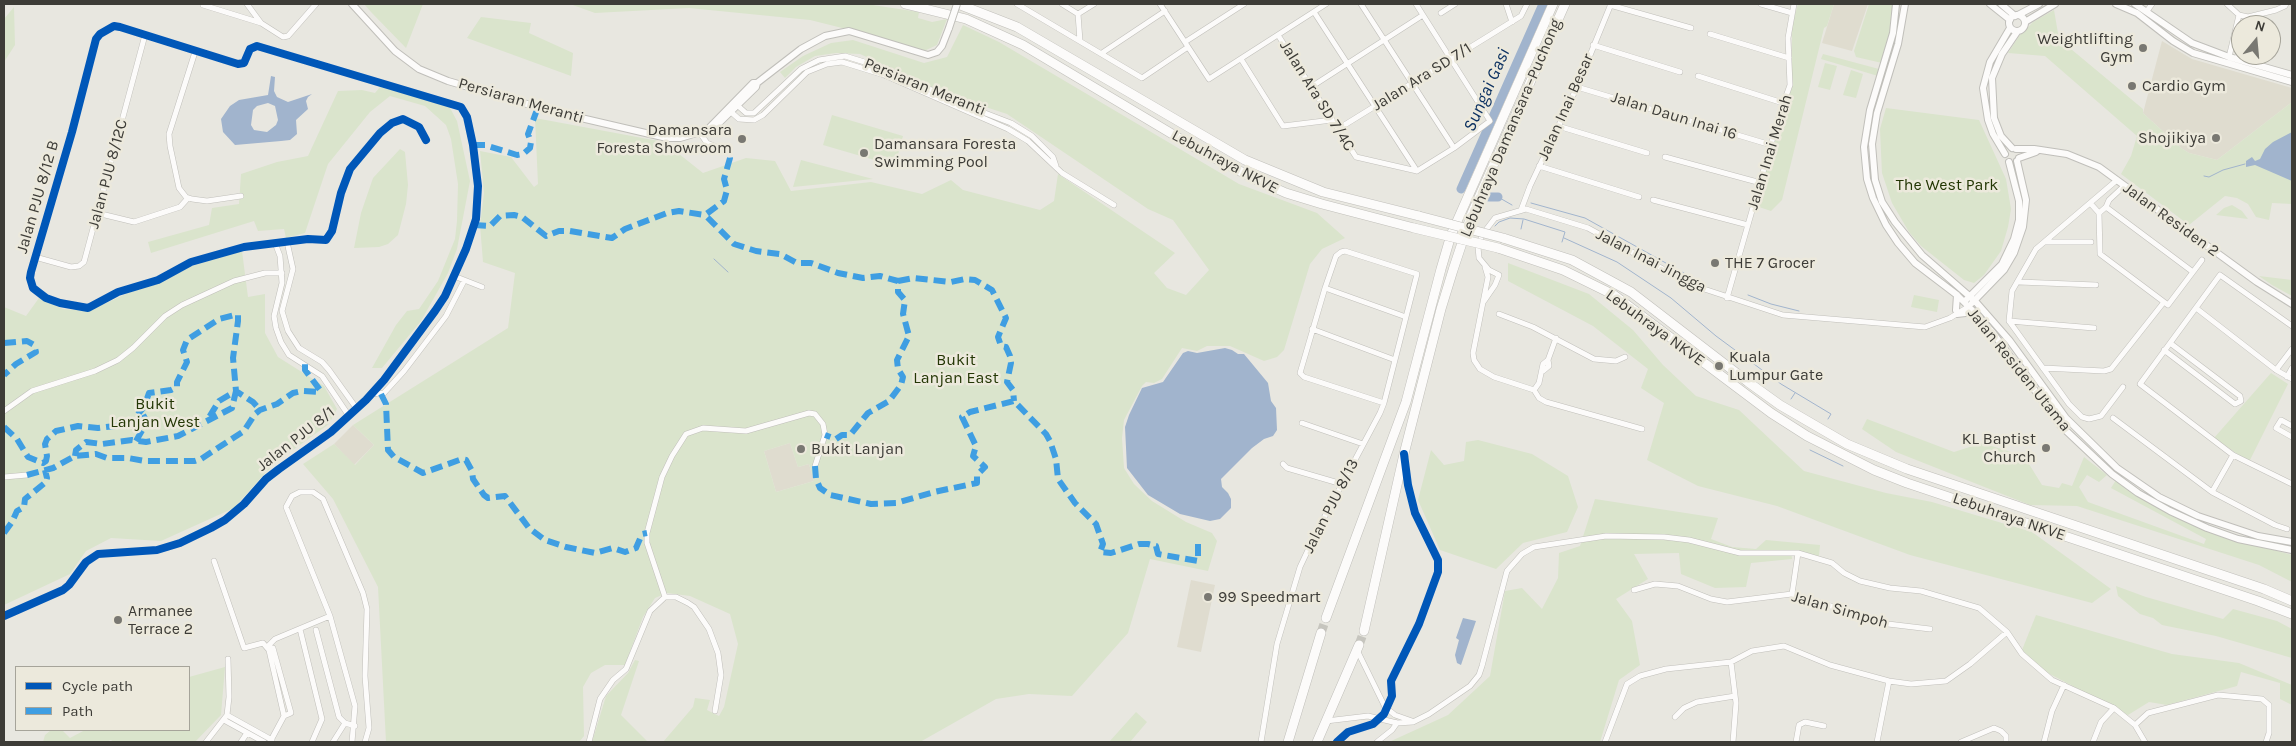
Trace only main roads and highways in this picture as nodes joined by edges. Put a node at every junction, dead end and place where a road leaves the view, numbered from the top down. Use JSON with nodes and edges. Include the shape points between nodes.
{"nodes":[{"id":1,"x":905,"y":4,"type":"edge"},
{"id":2,"x":958,"y":4,"type":"edge"},
{"id":3,"x":1553,"y":4,"type":"edge"},
{"id":4,"x":1565,"y":4,"type":"edge"},
{"id":5,"x":2292,"y":601,"type":"edge"},
{"id":6,"x":2292,"y":614,"type":"edge"},
{"id":7,"x":1326,"y":618,"type":"tunnel mouth"},
{"id":8,"x":1364,"y":631,"type":"tunnel mouth"},
{"id":9,"x":1321,"y":633,"type":"tunnel mouth"},
{"id":10,"x":1358,"y":648,"type":"tunnel mouth"},
{"id":11,"x":1288,"y":742,"type":"edge"},
{"id":12,"x":1317,"y":742,"type":"edge"}],
"edges":[{"from":1,"to":6,"type":"highway","name":"Lebuhraya NKVE","bridge":true,"via":[[966,19],[1023,45],[1199,150],[1286,193],[1498,248],[1563,270],[1614,296],[1771,414],[1874,470]]},
{"from":2,"to":5,"type":"highway","name":"Lebuhraya NKVE","bridge":true,"via":[[1017,27],[1245,160],[1323,192],[1503,238],[1572,260],[1631,292],[1764,394],[1854,448]]},
{"from":3,"to":7,"type":"highway","name":"Lebuhraya Damansara–Puchong","via":[[1451,236],[1406,402]]},
{"from":4,"to":8,"type":"highway","name":"Lebuhraya Damansara–Puchong","via":[[1472,213],[1450,278],[1404,454]]},
{"from":9,"to":11,"type":"highway"},
{"from":10,"to":12,"type":"highway"}]}
